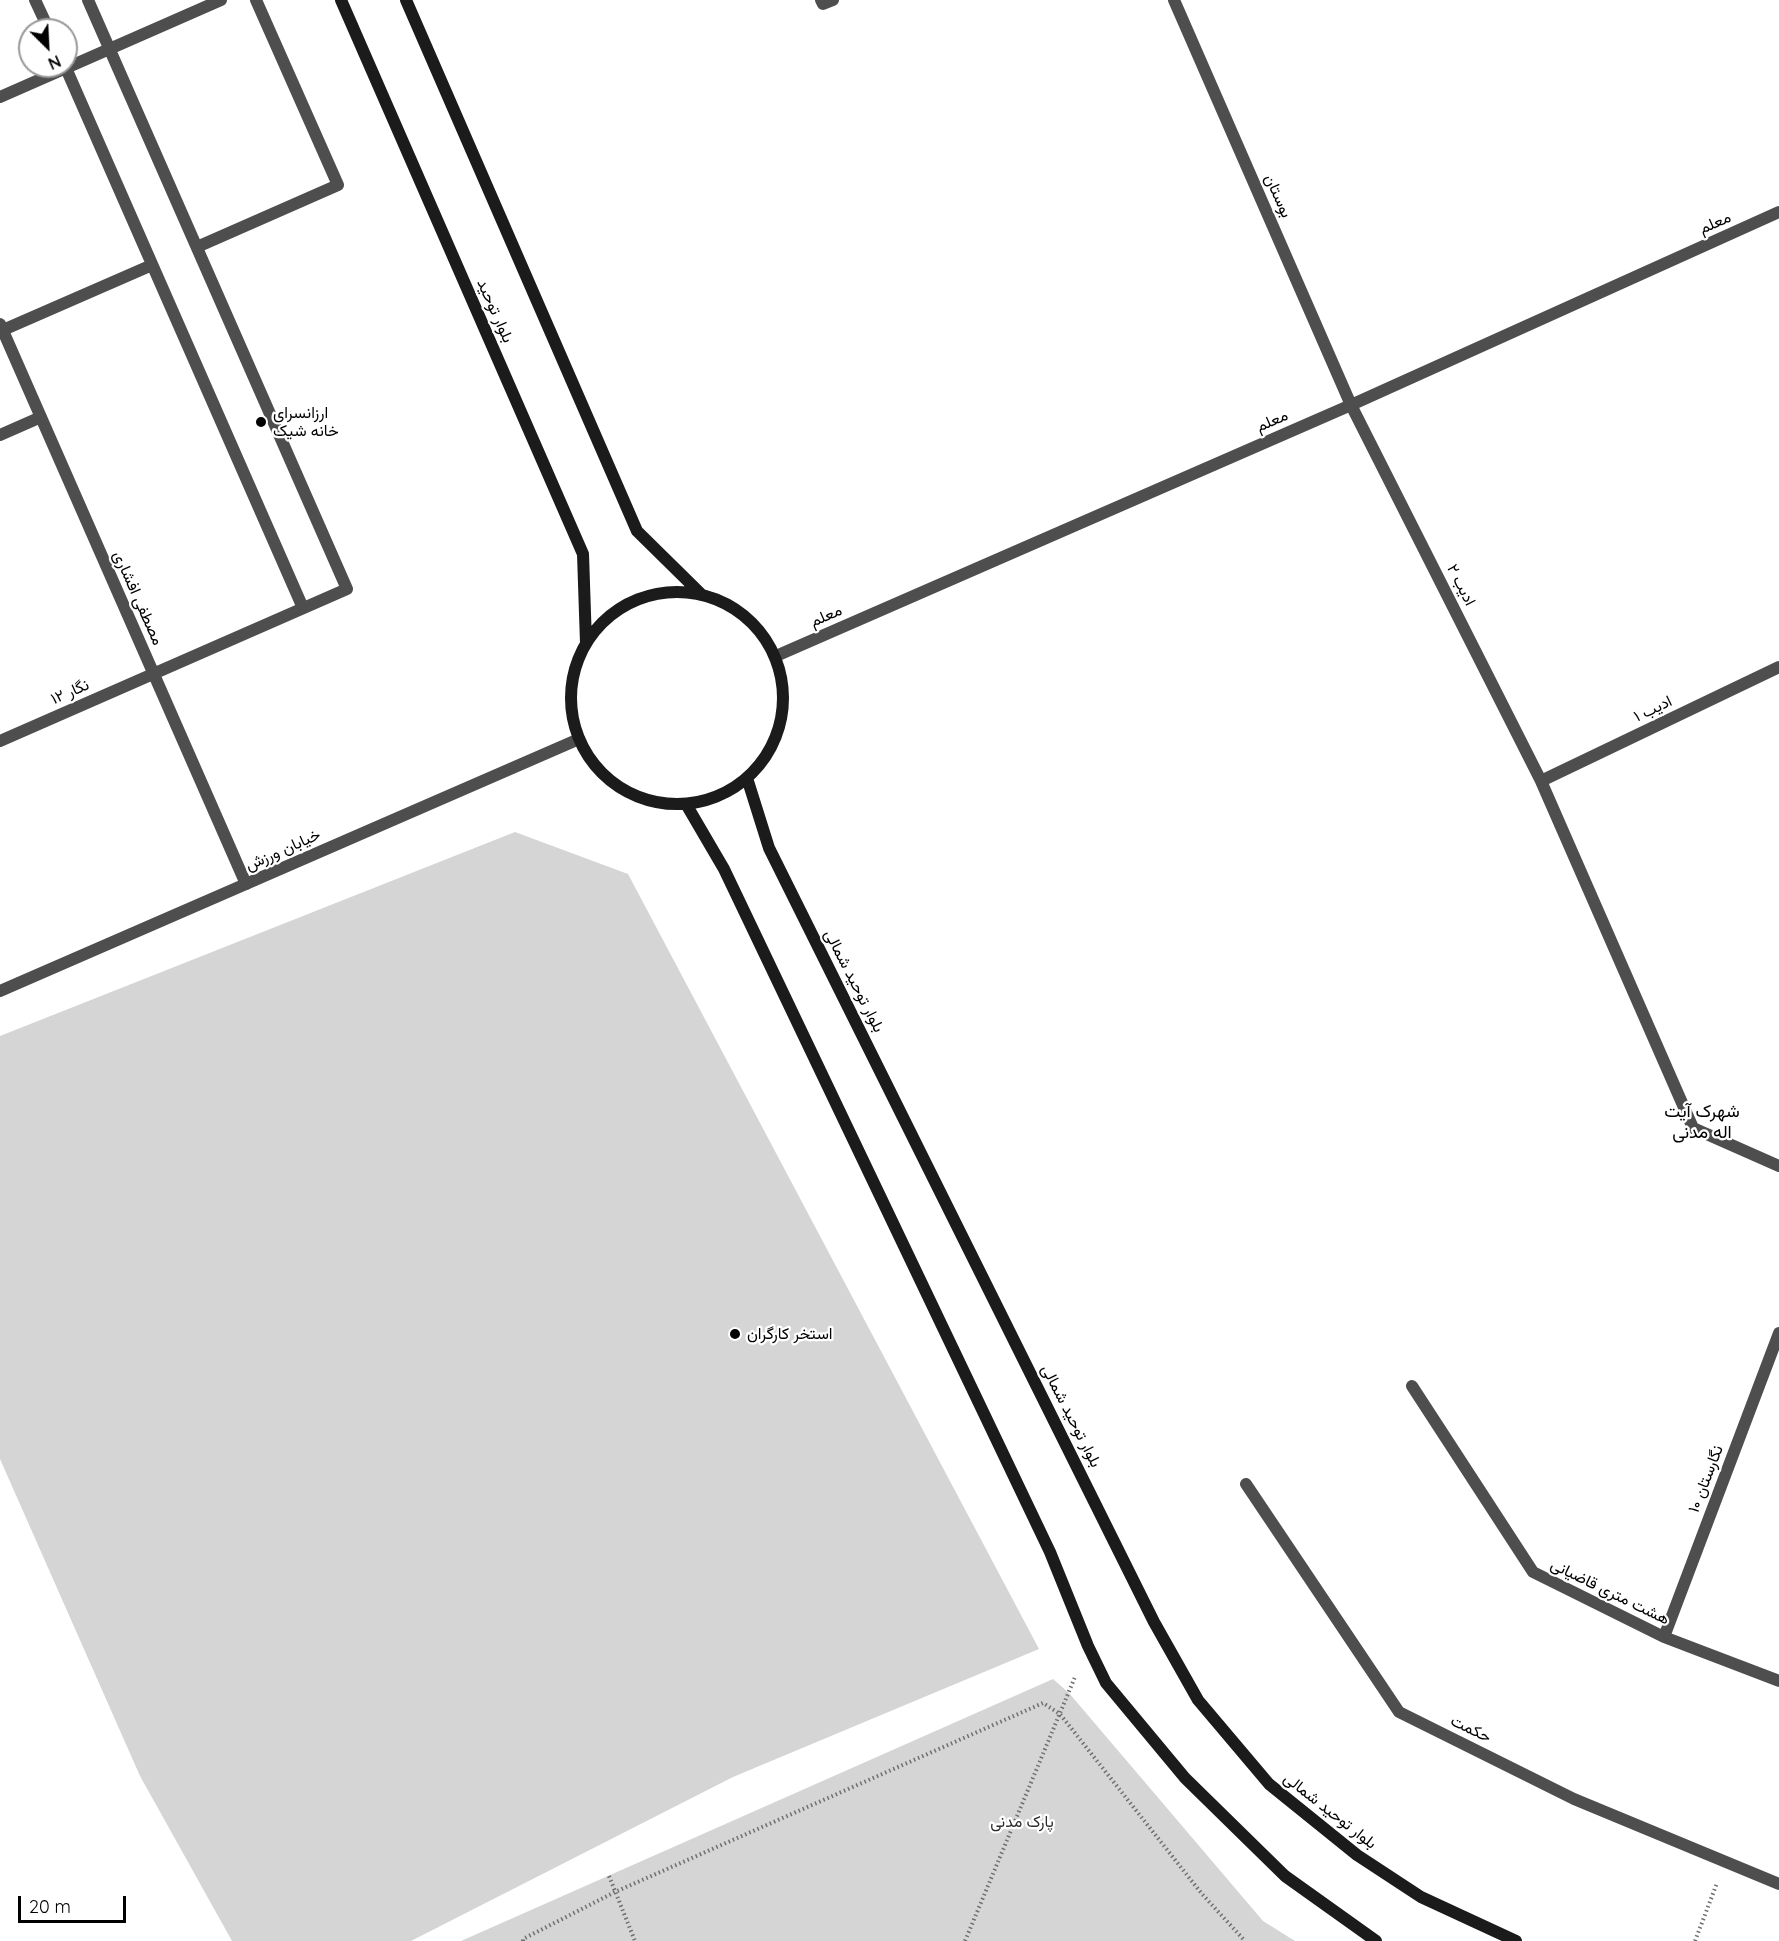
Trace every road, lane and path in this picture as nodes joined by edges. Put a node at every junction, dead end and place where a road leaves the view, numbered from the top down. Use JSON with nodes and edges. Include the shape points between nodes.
{"nodes":[{"id":1,"x":35,"y":0,"type":"edge"},
{"id":2,"x":88,"y":0,"type":"edge"},
{"id":3,"x":221,"y":0,"type":"edge"},
{"id":4,"x":256,"y":0,"type":"edge"},
{"id":5,"x":341,"y":0,"type":"edge"},
{"id":6,"x":406,"y":0,"type":"edge"},
{"id":7,"x":821,"y":0,"type":"edge"},
{"id":8,"x":833,"y":0,"type":"edge"},
{"id":9,"x":1174,"y":0,"type":"edge"},
{"id":10,"x":43,"y":18,"type":"edge"},
{"id":11,"x":109,"y":49,"type":"junction"},
{"id":12,"x":78,"y":62,"type":"edge"},
{"id":13,"x":41,"y":78,"type":"edge"},
{"id":14,"x":70,"y":78,"type":"edge"},
{"id":15,"x":0,"y":97,"type":"edge"},
{"id":16,"x":1779,"y":212,"type":"edge"},
{"id":17,"x":197,"y":247,"type":"junction"},
{"id":18,"x":152,"y":265,"type":"junction"},
{"id":19,"x":1,"y":327,"type":"edge"},
{"id":20,"x":1351,"y":405,"type":"junction"},
{"id":21,"x":40,"y":417,"type":"junction"},
{"id":22,"x":0,"y":435,"type":"edge"},
{"id":23,"x":702,"y":595,"type":"junction"},
{"id":24,"x":303,"y":608,"type":"junction"},
{"id":25,"x":586,"y":643,"type":"junction"},
{"id":26,"x":776,"y":656,"type":"junction"},
{"id":27,"x":1779,"y":667,"type":"edge"},
{"id":28,"x":154,"y":674,"type":"junction"},
{"id":29,"x":579,"y":739,"type":"junction"},
{"id":30,"x":0,"y":741,"type":"edge"},
{"id":31,"x":747,"y":778,"type":"junction"},
{"id":32,"x":1541,"y":781,"type":"junction"},
{"id":33,"x":686,"y":804,"type":"junction"},
{"id":34,"x":246,"y":884,"type":"junction"},
{"id":35,"x":0,"y":992,"type":"edge"},
{"id":36,"x":1779,"y":1166,"type":"edge"},
{"id":37,"x":1779,"y":1333,"type":"edge"},
{"id":38,"x":1412,"y":1386,"type":"dead end"},
{"id":39,"x":1246,"y":1484,"type":"dead end"},
{"id":40,"x":1664,"y":1638,"type":"junction"},
{"id":41,"x":1088,"y":1646,"type":"junction"},
{"id":42,"x":1779,"y":1682,"type":"edge"},
{"id":43,"x":1060,"y":1714,"type":"junction"},
{"id":44,"x":1724,"y":1862,"type":"junction"},
{"id":45,"x":609,"y":1876,"type":"dead end"},
{"id":46,"x":1779,"y":1884,"type":"edge"},
{"id":47,"x":615,"y":1892,"type":"junction"},
{"id":48,"x":523,"y":1941,"type":"edge"},
{"id":49,"x":635,"y":1941,"type":"edge"},
{"id":50,"x":965,"y":1941,"type":"edge"},
{"id":51,"x":1245,"y":1941,"type":"edge"},
{"id":52,"x":1376,"y":1941,"type":"edge"},
{"id":53,"x":1516,"y":1941,"type":"edge"},
{"id":54,"x":1695,"y":1941,"type":"edge"}],
"edges":[{"from":1,"to":10,"type":"street"},
{"from":2,"to":11,"type":"street"},
{"from":3,"to":11,"type":"street"},
{"from":4,"to":17,"type":"street","via":[[338,185]]},
{"from":5,"to":25,"type":"main road","name":"بلوار توحید","via":[[583,554]]},
{"from":6,"to":23,"type":"main road","via":[[637,531]]},
{"from":7,"to":8,"type":"street","via":[[823,4]]},
{"from":9,"to":20,"type":"street","name":"بوستان"},
{"from":11,"to":12,"type":"street"},
{"from":11,"to":17,"type":"street"},
{"from":13,"to":15,"type":"street"},
{"from":14,"to":18,"type":"street"},
{"from":16,"to":20,"type":"street","name":"معلم"},
{"from":17,"to":24,"type":"street","name":"نگار ۱۲","via":[[347,589]]},
{"from":18,"to":19,"type":"street"},
{"from":18,"to":24,"type":"street"},
{"from":19,"to":21,"type":"street","name":"مصطفی افشاری"},
{"from":20,"to":26,"type":"street","name":"معلم"},
{"from":20,"to":32,"type":"street","name":"ادیب ۲"},
{"from":21,"to":22,"type":"street"},
{"from":21,"to":28,"type":"street","name":"مصطفی افشاری"},
{"from":23,"to":25,"type":"main road","via":[[668,592],[636,600],[608,618]]},
{"from":23,"to":26,"type":"main road","via":[[733,607],[758,628]]},
{"from":24,"to":28,"type":"street","name":"نگار ۱۲"},
{"from":25,"to":29,"type":"main road","via":[[574,674],[571,707]]},
{"from":26,"to":31,"type":"main road","via":[[784,689],[781,722],[769,753]]},
{"from":27,"to":32,"type":"street","name":"ادیب ۱"},
{"from":28,"to":30,"type":"street","name":"نگار ۱۲"},
{"from":28,"to":34,"type":"street","name":"مصطفی افشاری"},
{"from":29,"to":33,"type":"main road","via":[[596,768],[622,789],[653,802]]},
{"from":29,"to":34,"type":"street","name":"خیابان ورزش"},
{"from":31,"to":33,"type":"main road","via":[[718,796]]},
{"from":31,"to":53,"type":"main road","name":"بلوار توحید شمالی","via":[[769,848],[1154,1622],[1198,1700],[1269,1784],[1357,1855],[1420,1897]]},
{"from":32,"to":36,"type":"street","name":"ادیب ۲","via":[[1693,1128]]},
{"from":33,"to":41,"type":"main road","via":[[729,879],[1050,1552]]},
{"from":34,"to":35,"type":"street","name":"خیابان ورزش"},
{"from":37,"to":40,"type":"street","name":"نگارستان ۱۰"},
{"from":38,"to":40,"type":"street","name":"هشت متری قاضیانی","via":[[1533,1572]]},
{"from":39,"to":44,"type":"street","name":"حکمت","via":[[1400,1712],[1574,1799]]},
{"from":40,"to":42,"type":"street","name":"هشت متری قاضیانی"},
{"from":41,"to":43,"type":"path"},
{"from":41,"to":52,"type":"main road","via":[[1106,1683],[1185,1778],[1285,1876]]},
{"from":43,"to":47,"type":"path","via":[[1043,1703]]},
{"from":43,"to":50,"type":"path"},
{"from":43,"to":51,"type":"path","via":[[1202,1894]]},
{"from":44,"to":46,"type":"street","name":"حکمت"},
{"from":44,"to":54,"type":"path"},
{"from":45,"to":47,"type":"path"},
{"from":47,"to":48,"type":"path"},
{"from":47,"to":49,"type":"path"}]}
